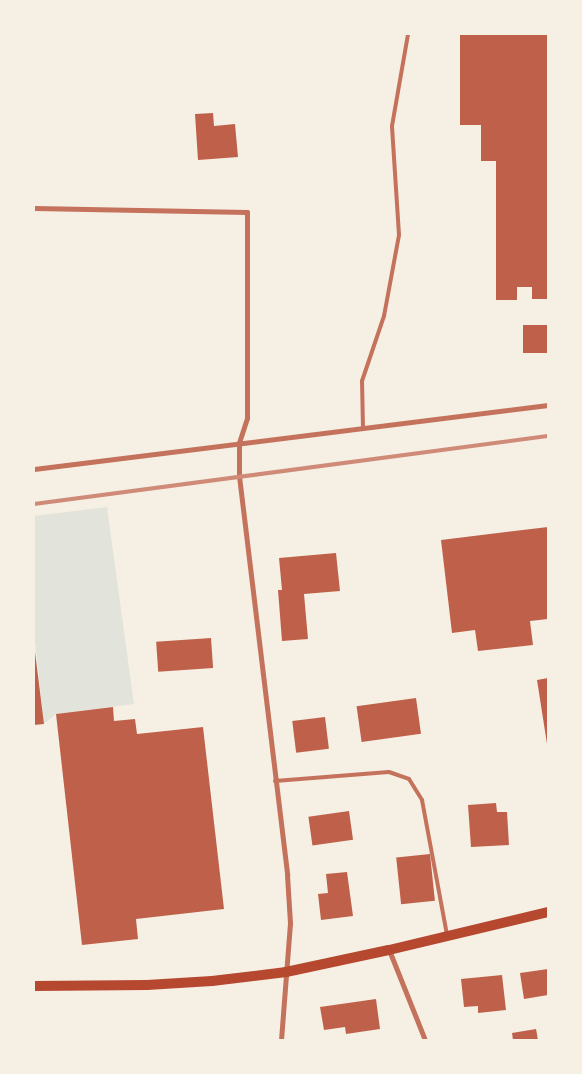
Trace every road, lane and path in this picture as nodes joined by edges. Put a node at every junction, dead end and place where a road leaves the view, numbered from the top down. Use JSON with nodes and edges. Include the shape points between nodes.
{"nodes":[{"id":1,"x":408,"y":34,"type":"edge"},
{"id":2,"x":34,"y":208,"type":"edge"},
{"id":3,"x":548,"y":405,"type":"edge"},
{"id":4,"x":363,"y":428,"type":"junction"},
{"id":5,"x":239,"y":443,"type":"junction"},
{"id":6,"x":34,"y":469,"type":"edge"},
{"id":7,"x":275,"y":781,"type":"junction"},
{"id":8,"x":548,"y":912,"type":"edge"},
{"id":9,"x":447,"y":936,"type":"junction"},
{"id":10,"x":390,"y":950,"type":"junction"},
{"id":11,"x":286,"y":972,"type":"junction"},
{"id":12,"x":34,"y":986,"type":"edge"},
{"id":13,"x":281,"y":1040,"type":"edge"},
{"id":14,"x":425,"y":1040,"type":"edge"}],
"edges":[{"from":1,"to":4,"type":"lane","via":[[392,126],[399,235],[384,316],[362,381]]},
{"from":2,"to":5,"type":"street","via":[[247,212],[247,418]]},
{"from":3,"to":4,"type":"street"},
{"from":4,"to":5,"type":"street"},
{"from":5,"to":6,"type":"street"},
{"from":5,"to":7,"type":"street","via":[[239,476]]},
{"from":7,"to":9,"type":"lane","via":[[389,772],[409,779],[422,800]]},
{"from":7,"to":11,"type":"street","via":[[290,923]]},
{"from":8,"to":9,"type":"main road"},
{"from":9,"to":10,"type":"main road"},
{"from":10,"to":11,"type":"main road"},
{"from":10,"to":14,"type":"street"},
{"from":11,"to":12,"type":"main road","via":[[147,985]]},
{"from":11,"to":13,"type":"street"}]}
